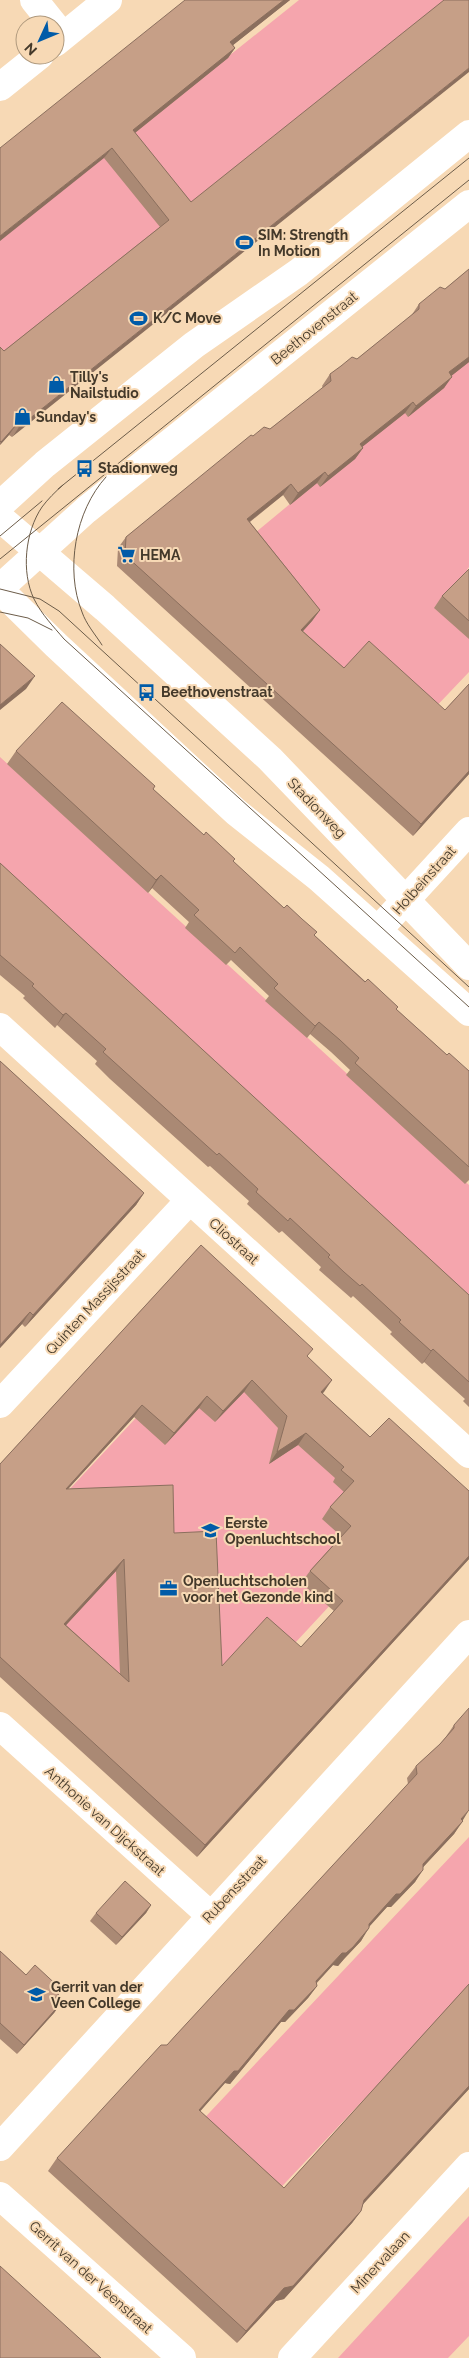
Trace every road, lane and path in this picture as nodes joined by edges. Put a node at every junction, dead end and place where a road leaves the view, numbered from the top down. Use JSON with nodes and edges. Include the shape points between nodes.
{"nodes":[{"id":1,"x":34,"y":0,"type":"edge"},
{"id":2,"x":108,"y":0,"type":"edge"},
{"id":3,"x":44,"y":15,"type":"edge"},
{"id":4,"x":65,"y":28,"type":"edge"},
{"id":5,"x":28,"y":65,"type":"edge"},
{"id":6,"x":0,"y":87,"type":"edge"},
{"id":7,"x":469,"y":134,"type":"edge"},
{"id":8,"x":469,"y":204,"type":"edge"},
{"id":9,"x":0,"y":505,"type":"edge"},
{"id":10,"x":0,"y":518,"type":"edge"},
{"id":11,"x":40,"y":552,"type":"junction"},
{"id":12,"x":0,"y":589,"type":"edge"},
{"id":13,"x":469,"y":831,"type":"edge"},
{"id":14,"x":406,"y":901,"type":"junction"},
{"id":15,"x":378,"y":930,"type":"junction"},
{"id":16,"x":469,"y":966,"type":"edge"},
{"id":17,"x":469,"y":1012,"type":"edge"},
{"id":18,"x":0,"y":1027,"type":"edge"},
{"id":19,"x":189,"y":1200,"type":"junction"},
{"id":20,"x":0,"y":1404,"type":"edge"},
{"id":21,"x":469,"y":1454,"type":"edge"},
{"id":22,"x":469,"y":1634,"type":"edge"},
{"id":23,"x":0,"y":1726,"type":"edge"},
{"id":24,"x":210,"y":1915,"type":"junction"},
{"id":25,"x":0,"y":2147,"type":"edge"},
{"id":26,"x":469,"y":2166,"type":"edge"},
{"id":27,"x":0,"y":2196,"type":"edge"},
{"id":28,"x":182,"y":2358,"type":"edge"},
{"id":29,"x":292,"y":2358,"type":"edge"}],
"edges":[{"from":1,"to":3,"type":"street"},
{"from":2,"to":4,"type":"street"},
{"from":5,"to":6,"type":"street"},
{"from":7,"to":9,"type":"street","via":[[299,272],[179,357],[45,464]]},
{"from":8,"to":11,"type":"street","name":"Beethovenstraat","via":[[86,510]]},
{"from":10,"to":11,"type":"street","name":"Stadionweg"},
{"from":11,"to":12,"type":"street","name":"Beethovenstraat"},
{"from":11,"to":14,"type":"street","name":"Stadionweg","via":[[270,759]]},
{"from":12,"to":15,"type":"street","via":[[56,646],[236,812]]},
{"from":13,"to":14,"type":"street","name":"Holbeinstraat"},
{"from":14,"to":15,"type":"street","name":"Holbeinstraat"},
{"from":14,"to":16,"type":"street","name":"Stadionweg"},
{"from":15,"to":17,"type":"street"},
{"from":18,"to":19,"type":"street","name":"Cliostraat"},
{"from":19,"to":20,"type":"street","name":"Quinten Massijsstraat"},
{"from":19,"to":21,"type":"street","name":"Cliostraat"},
{"from":22,"to":24,"type":"street","name":"Rubensstraat"},
{"from":23,"to":24,"type":"street","name":"Anthonie van Dijckstraat"},
{"from":24,"to":25,"type":"street","name":"Rubensstraat"},
{"from":26,"to":29,"type":"street","name":"Minervalaan"},
{"from":27,"to":28,"type":"street","name":"Gerrit van der Veenstraat"}]}
